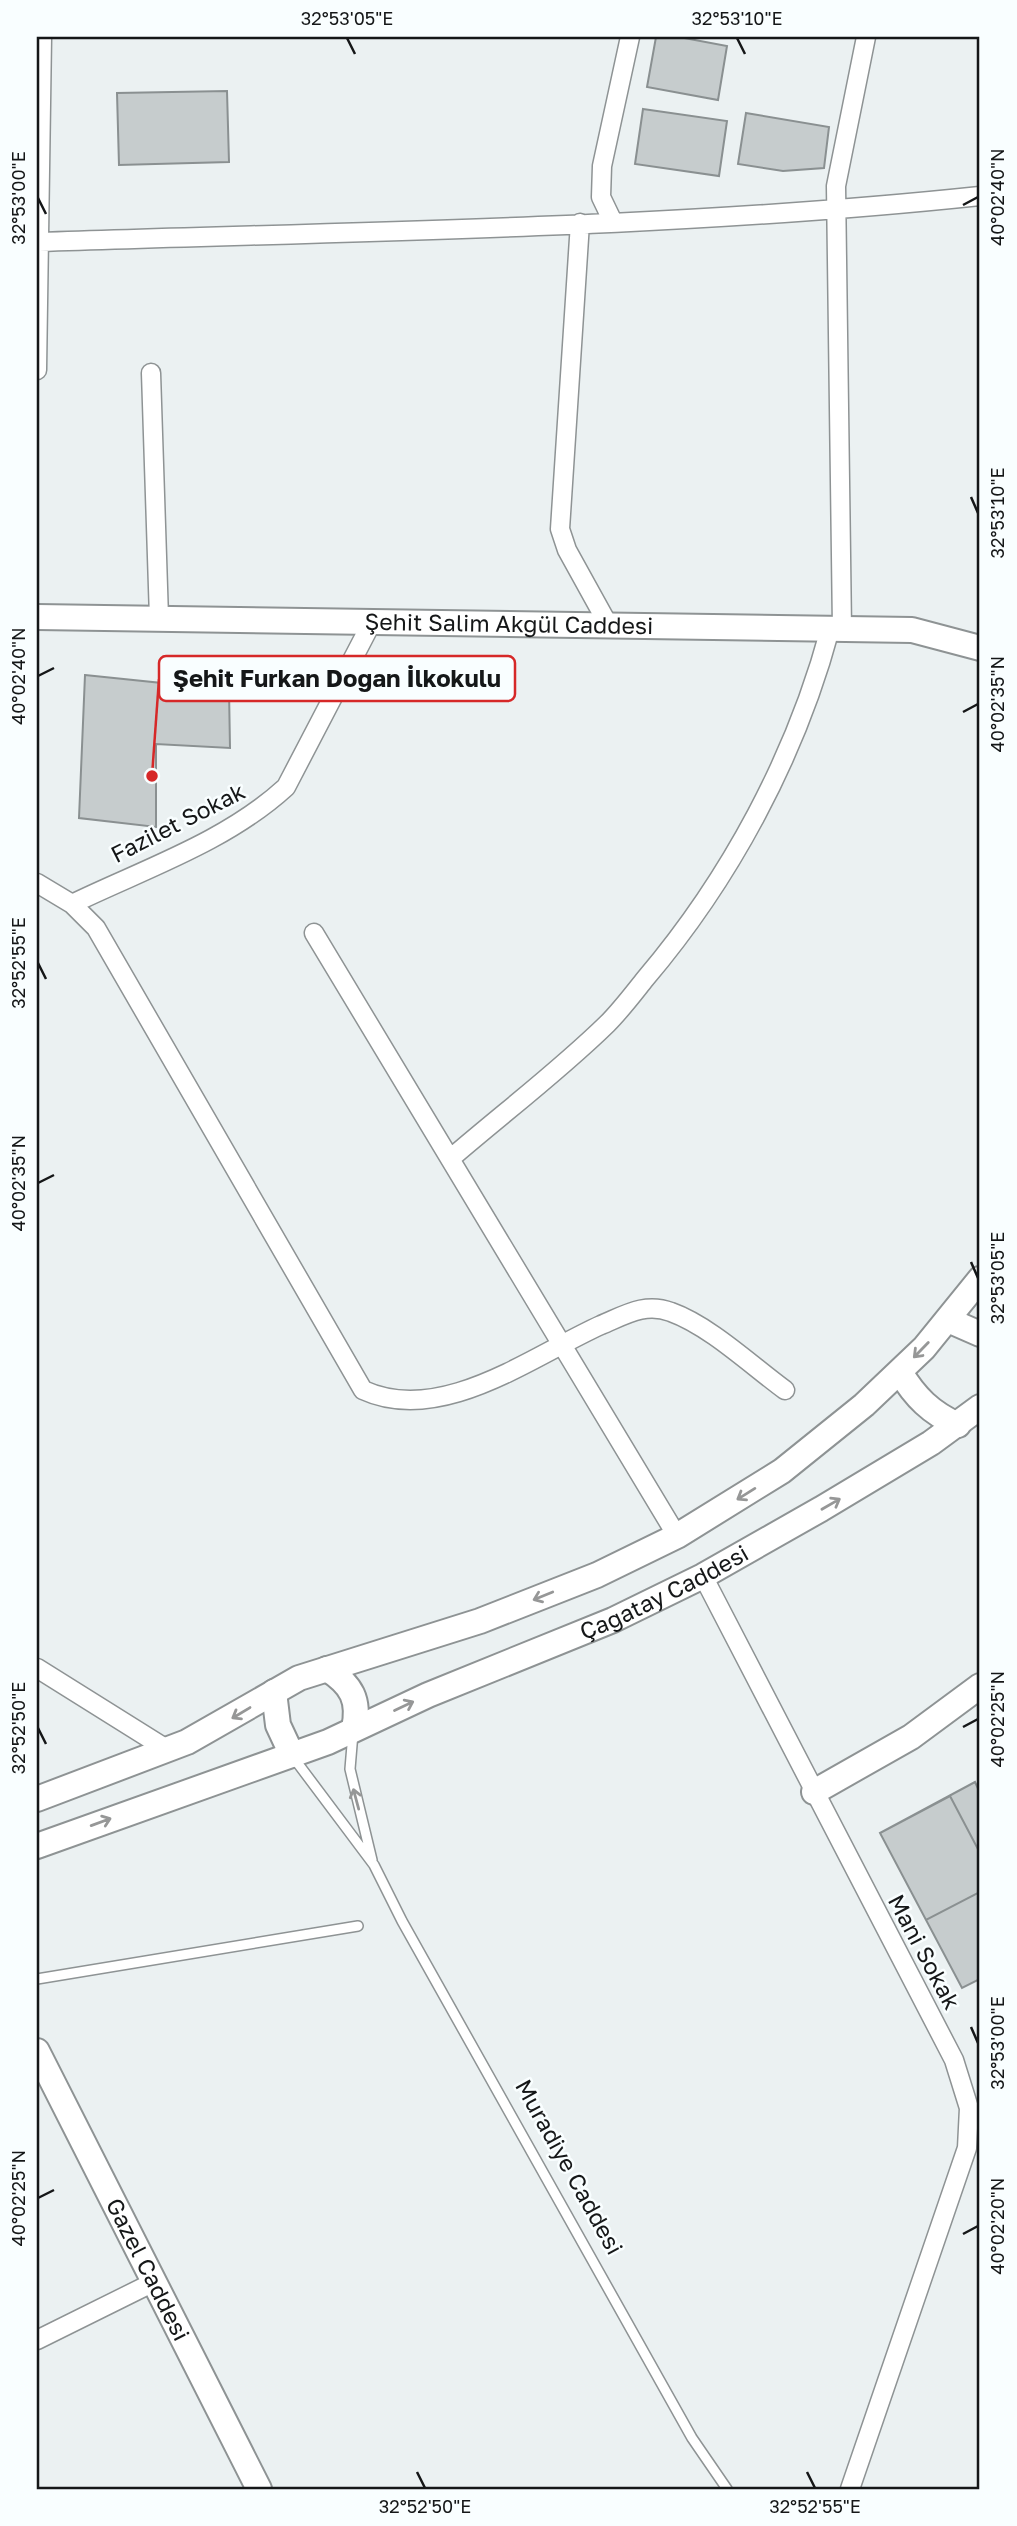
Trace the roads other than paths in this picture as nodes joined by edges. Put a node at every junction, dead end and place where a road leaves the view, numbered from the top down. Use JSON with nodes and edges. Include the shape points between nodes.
{"nodes":[{"id":1,"x":42,"y":37,"type":"edge"},
{"id":2,"x":630,"y":37,"type":"edge"},
{"id":3,"x":866,"y":37,"type":"edge"},
{"id":4,"x":980,"y":196,"type":"edge"},
{"id":5,"x":836,"y":210,"type":"junction"},
{"id":6,"x":613,"y":222,"type":"junction"},
{"id":7,"x":580,"y":223,"type":"junction"},
{"id":8,"x":39,"y":242,"type":"junction"},
{"id":9,"x":37,"y":370,"type":"edge"},
{"id":10,"x":151,"y":373,"type":"dead end"},
{"id":11,"x":37,"y":617,"type":"edge"},
{"id":12,"x":159,"y":618,"type":"junction"},
{"id":13,"x":372,"y":622,"type":"junction"},
{"id":14,"x":609,"y":626,"type":"junction"},
{"id":15,"x":836,"y":629,"type":"junction"},
{"id":16,"x":980,"y":648,"type":"edge"},
{"id":17,"x":37,"y":883,"type":"edge"},
{"id":18,"x":72,"y":904,"type":"junction"},
{"id":19,"x":314,"y":933,"type":"dead end"},
{"id":20,"x":450,"y":1159,"type":"junction"},
{"id":21,"x":980,"y":1279,"type":"edge"},
{"id":22,"x":948,"y":1320,"type":"junction"},
{"id":23,"x":980,"y":1334,"type":"edge"},
{"id":24,"x":561,"y":1345,"type":"junction"},
{"id":25,"x":900,"y":1372,"type":"junction"},
{"id":26,"x":785,"y":1390,"type":"dead end"},
{"id":27,"x":980,"y":1408,"type":"edge"},
{"id":28,"x":958,"y":1425,"type":"junction"},
{"id":29,"x":677,"y":1536,"type":"junction"},
{"id":30,"x":703,"y":1576,"type":"junction"},
{"id":31,"x":37,"y":1668,"type":"edge"},
{"id":32,"x":327,"y":1669,"type":"junction"},
{"id":33,"x":980,"y":1686,"type":"edge"},
{"id":34,"x":274,"y":1692,"type":"junction"},
{"id":35,"x":354,"y":1729,"type":"junction"},
{"id":36,"x":168,"y":1750,"type":"junction"},
{"id":37,"x":292,"y":1755,"type":"junction"},
{"id":38,"x":814,"y":1793,"type":"junction"},
{"id":39,"x":37,"y":1798,"type":"edge"},
{"id":40,"x":37,"y":1846,"type":"edge"},
{"id":41,"x":374,"y":1865,"type":"junction"},
{"id":42,"x":358,"y":1926,"type":"dead end"},
{"id":43,"x":37,"y":1979,"type":"edge"},
{"id":44,"x":37,"y":2051,"type":"edge"},
{"id":45,"x":975,"y":2127,"type":"edge"},
{"id":46,"x":156,"y":2281,"type":"junction"},
{"id":47,"x":37,"y":2340,"type":"edge"},
{"id":48,"x":259,"y":2489,"type":"edge"},
{"id":49,"x":727,"y":2489,"type":"edge"},
{"id":50,"x":850,"y":2489,"type":"edge"}],
"edges":[{"from":1,"to":8,"type":"street"},
{"from":2,"to":6,"type":"street","via":[[602,166],[601,197]]},
{"from":3,"to":5,"type":"street","via":[[836,186]]},
{"from":4,"to":5,"type":"street"},
{"from":5,"to":6,"type":"street"},
{"from":5,"to":15,"type":"street"},
{"from":6,"to":7,"type":"street"},
{"from":7,"to":8,"type":"street"},
{"from":7,"to":14,"type":"street","via":[[560,529]]},
{"from":8,"to":9,"type":"street"},
{"from":10,"to":12,"type":"street"},
{"from":11,"to":12,"type":"main road","name":"Şehit Salim Akgül Caddesi"},
{"from":12,"to":13,"type":"main road","name":"Şehit Salim Akgül Caddesi"},
{"from":13,"to":14,"type":"main road","name":"Şehit Salim Akgül Caddesi"},
{"from":13,"to":18,"type":"street","name":"Fazilet Sokak","via":[[286,787],[231,828]]},
{"from":14,"to":15,"type":"main road","name":"Şehit Salim Akgül Caddesi"},
{"from":15,"to":16,"type":"main road","name":"Şehit Salim Akgül Caddesi","via":[[912,630]]},
{"from":15,"to":20,"type":"street","via":[[784,756],[728,864],[675,944],[608,1023]]},
{"from":17,"to":18,"type":"street"},
{"from":18,"to":24,"type":"street","via":[[96,928],[363,1390],[399,1400],[464,1390]]},
{"from":19,"to":20,"type":"street"},
{"from":20,"to":24,"type":"street"},
{"from":21,"to":22,"type":"main road","name":"Çağatay Caddesi"},
{"from":22,"to":23,"type":"main road"},
{"from":22,"to":25,"type":"main road","name":"Çağatay Caddesi","one_way":true},
{"from":24,"to":26,"type":"street","via":[[641,1307],[671,1311]]},
{"from":24,"to":29,"type":"street"},
{"from":25,"to":28,"type":"main road","via":[[931,1411]]},
{"from":25,"to":29,"type":"main road","name":"Çağatay Caddesi","one_way":true,"via":[[782,1471]]},
{"from":27,"to":28,"type":"main road","name":"Çağatay Caddesi"},
{"from":30,"to":28,"type":"main road","name":"Çağatay Caddesi","one_way":true},
{"from":29,"to":32,"type":"main road","name":"Çağatay Caddesi","one_way":true,"via":[[597,1575],[480,1621]]},
{"from":35,"to":30,"type":"main road","name":"Çağatay Caddesi","one_way":true,"via":[[569,1640]]},
{"from":30,"to":38,"type":"street","name":"Mani Sokak"},
{"from":31,"to":36,"type":"street"},
{"from":32,"to":34,"type":"main road","name":"Çağatay Caddesi"},
{"from":32,"to":35,"type":"main road","via":[[354,1693]]},
{"from":33,"to":38,"type":"main road","via":[[911,1737]]},
{"from":34,"to":36,"type":"main road","name":"Çağatay Caddesi","one_way":true},
{"from":34,"to":37,"type":"main road","via":[[278,1725]]},
{"from":35,"to":37,"type":"main road","name":"Çağatay Caddesi"},
{"from":41,"to":35,"type":"lane","name":"Muradiye Caddesi","one_way":true,"via":[[350,1769]]},
{"from":36,"to":39,"type":"main road","name":"Çağatay Caddesi"},
{"from":40,"to":37,"type":"main road","name":"Çağatay Caddesi","one_way":true},
{"from":37,"to":41,"type":"lane","name":"Muradiye Caddesi"},
{"from":38,"to":45,"type":"street","name":"Mani Sokak","via":[[954,2060]]},
{"from":41,"to":49,"type":"lane","name":"Muradiye Caddesi","via":[[692,2438]]},
{"from":42,"to":43,"type":"lane"},
{"from":44,"to":46,"type":"main road","name":"Gazel Caddesi"},
{"from":45,"to":50,"type":"street","name":"Mani Sokak"},
{"from":46,"to":47,"type":"street"},
{"from":46,"to":48,"type":"main road","name":"Gazel Caddesi"}]}
